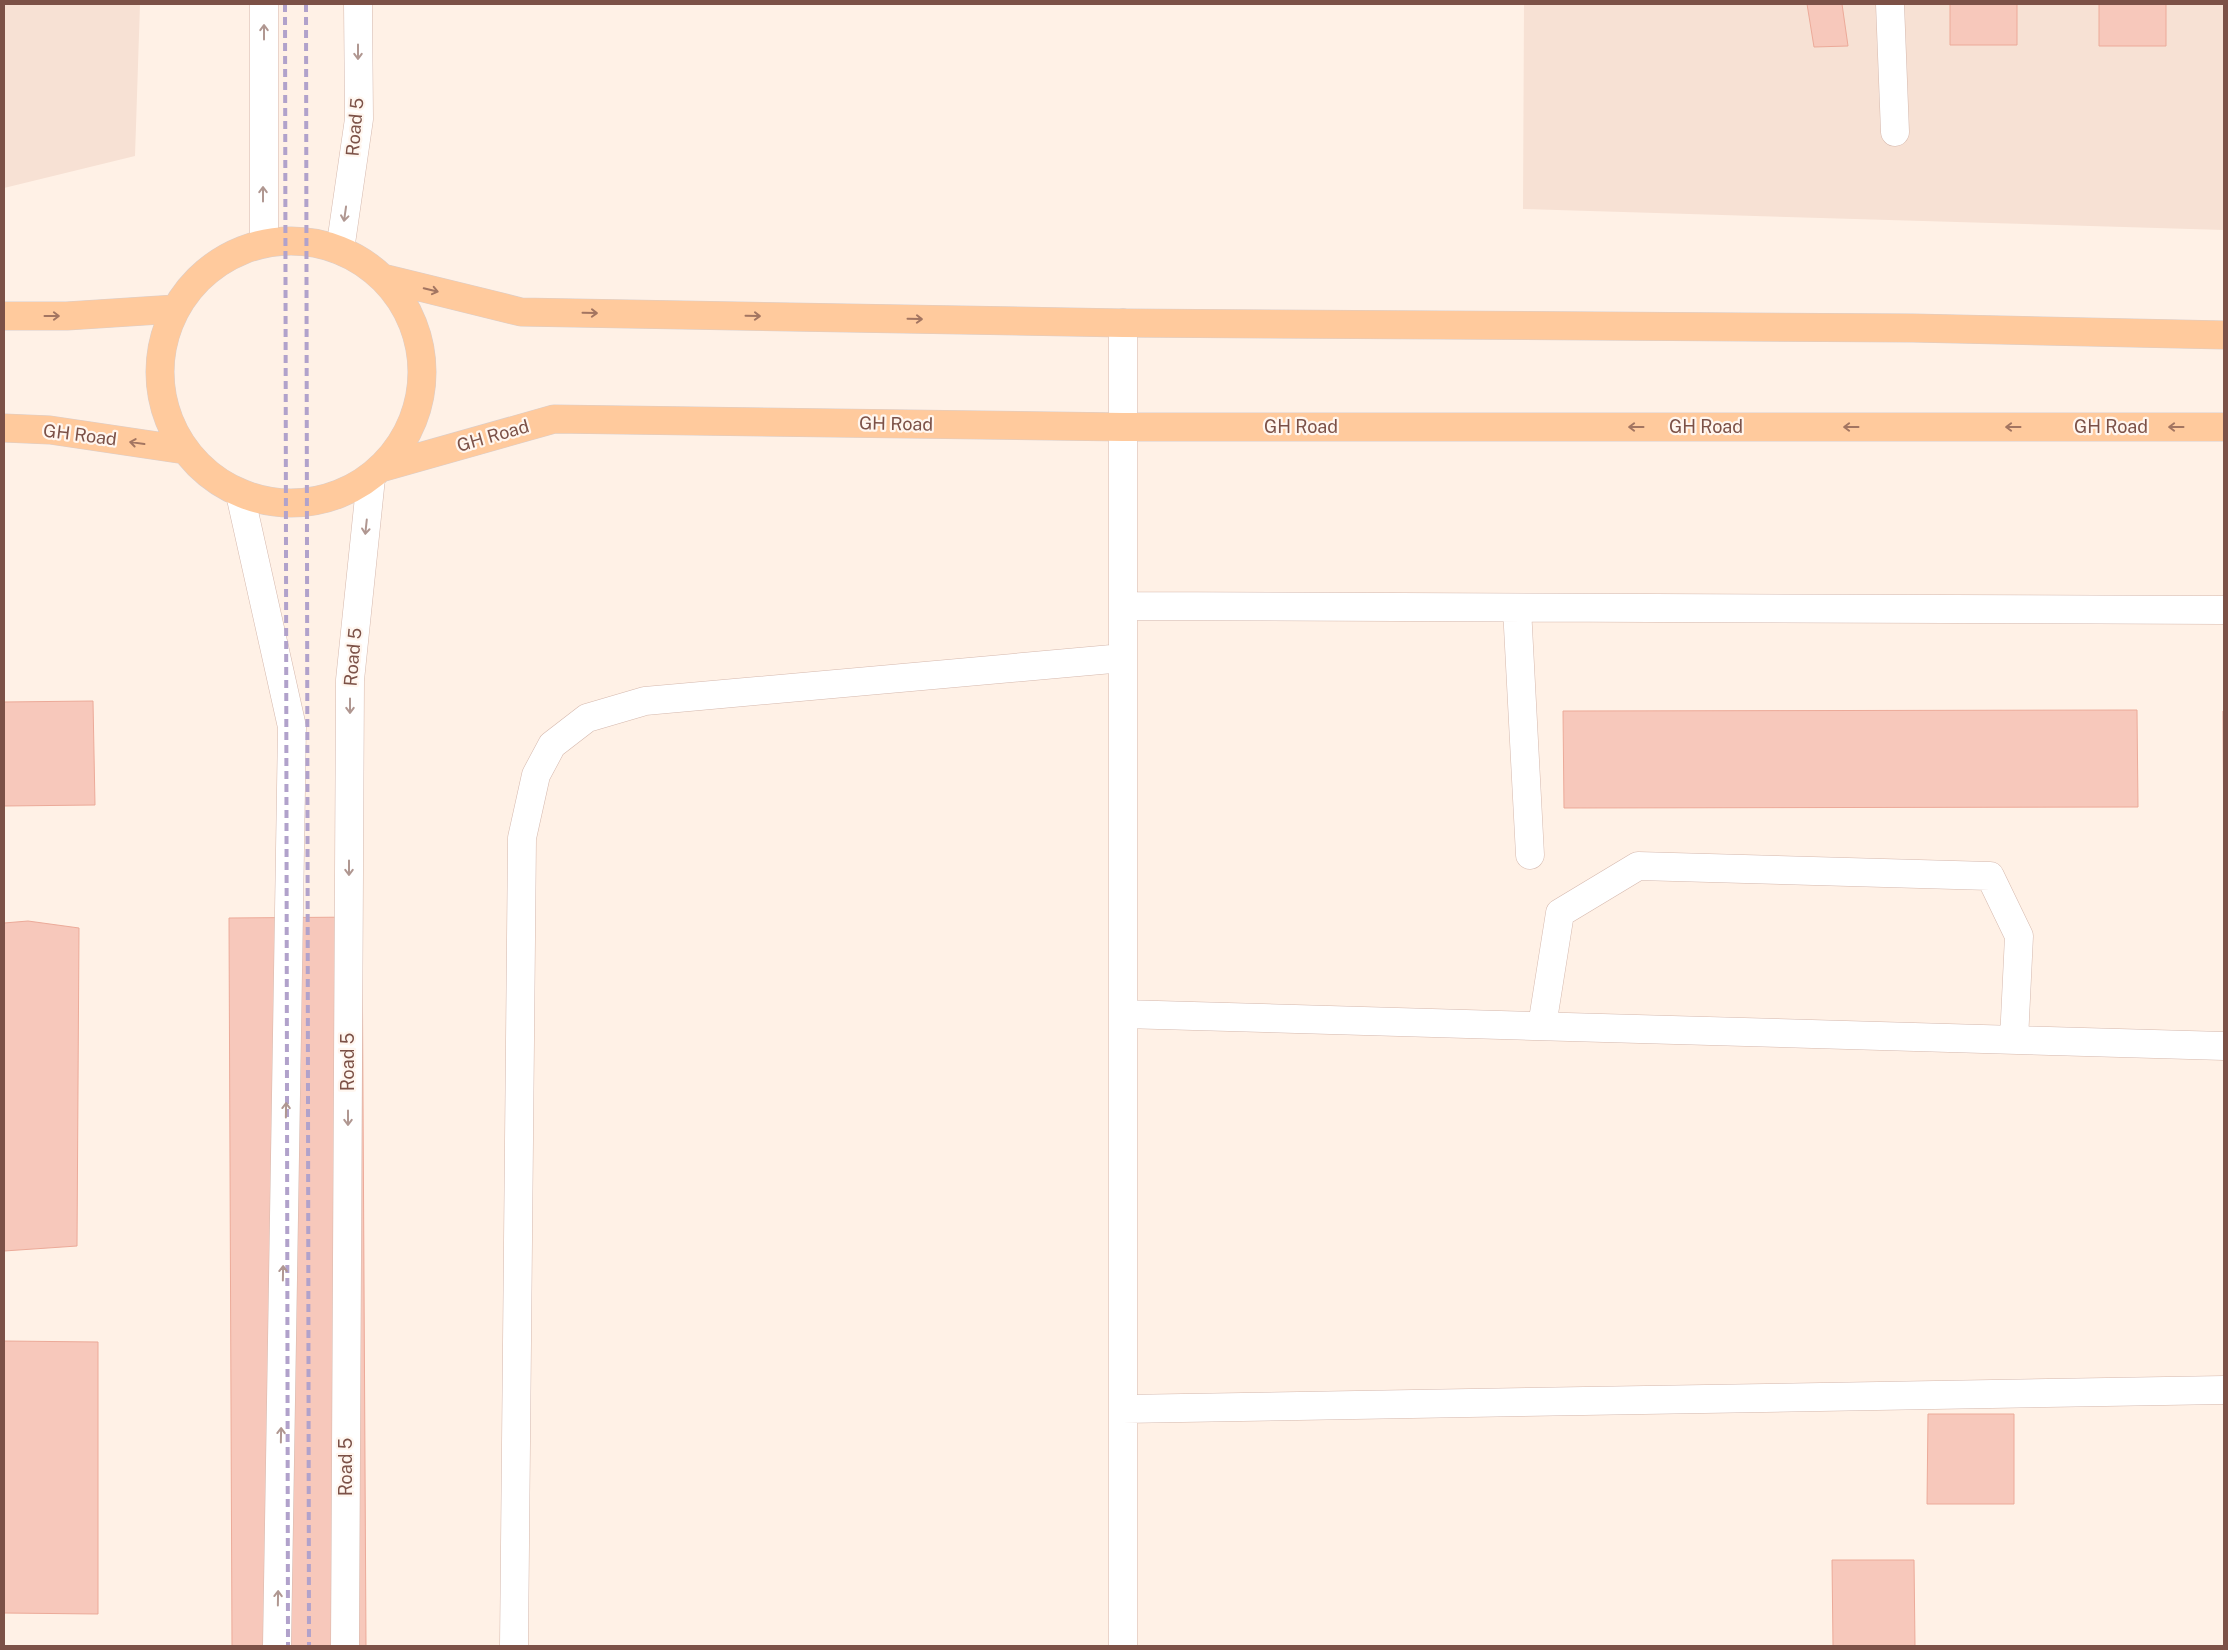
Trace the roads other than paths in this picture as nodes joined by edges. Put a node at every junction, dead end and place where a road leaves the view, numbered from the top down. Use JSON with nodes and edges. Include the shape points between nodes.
{"nodes":[{"id":1,"x":264,"y":4,"type":"edge"},
{"id":2,"x":358,"y":4,"type":"edge"},
{"id":3,"x":1890,"y":4,"type":"edge"},
{"id":4,"x":1895,"y":132,"type":"dead end"},
{"id":5,"x":264,"y":243,"type":"junction"},
{"id":6,"x":340,"y":250,"type":"junction"},
{"id":7,"x":383,"y":278,"type":"junction"},
{"id":8,"x":175,"y":309,"type":"junction"},
{"id":9,"x":4,"y":316,"type":"edge"},
{"id":10,"x":1123,"y":323,"type":"junction"},
{"id":11,"x":2224,"y":335,"type":"edge"},
{"id":12,"x":1123,"y":427,"type":"junction"},
{"id":13,"x":2224,"y":427,"type":"edge"},
{"id":14,"x":4,"y":428,"type":"edge"},
{"id":15,"x":185,"y":450,"type":"junction"},
{"id":16,"x":378,"y":472,"type":"junction"},
{"id":17,"x":240,"y":494,"type":"junction"},
{"id":18,"x":1123,"y":606,"type":"junction"},
{"id":19,"x":1517,"y":608,"type":"junction"},
{"id":20,"x":2224,"y":610,"type":"edge"},
{"id":21,"x":1123,"y":658,"type":"junction"},
{"id":22,"x":1530,"y":855,"type":"dead end"},
{"id":23,"x":1123,"y":1014,"type":"junction"},
{"id":24,"x":1542,"y":1026,"type":"junction"},
{"id":25,"x":2014,"y":1040,"type":"junction"},
{"id":26,"x":2224,"y":1046,"type":"edge"},
{"id":27,"x":2224,"y":1390,"type":"edge"},
{"id":28,"x":1123,"y":1409,"type":"junction"},
{"id":29,"x":277,"y":1646,"type":"edge"},
{"id":30,"x":345,"y":1646,"type":"edge"},
{"id":31,"x":514,"y":1646,"type":"edge"},
{"id":32,"x":1123,"y":1646,"type":"edge"}],
"edges":[{"from":5,"to":1,"type":"street","one_way":true},
{"from":2,"to":6,"type":"street","name":"Road 5","one_way":true,"via":[[359,119]]},
{"from":3,"to":4,"type":"street"},
{"from":5,"to":6,"type":"main road","via":[[302,240]]},
{"from":5,"to":8,"type":"main road","via":[[228,256],[198,279]]},
{"from":6,"to":7,"type":"main road","via":[[363,261]]},
{"from":7,"to":10,"type":"main road","one_way":true,"via":[[521,312]]},
{"from":7,"to":16,"type":"main road","via":[[408,312],[422,351],[422,393],[409,433]]},
{"from":9,"to":8,"type":"main road","one_way":true,"via":[[67,316]]},
{"from":8,"to":15,"type":"main road","via":[[162,344],[160,381],[168,417]]},
{"from":10,"to":11,"type":"main road","via":[[1903,328]]},
{"from":10,"to":12,"type":"street"},
{"from":13,"to":12,"type":"main road","name":"GH Road","one_way":true},
{"from":12,"to":16,"type":"main road","name":"GH Road","via":[[554,419]]},
{"from":12,"to":18,"type":"street"},
{"from":15,"to":14,"type":"main road","name":"GH Road","one_way":true,"via":[[50,430]]},
{"from":15,"to":17,"type":"main road","via":[[210,476]]},
{"from":16,"to":17,"type":"main road","via":[[341,495],[308,503],[274,502]]},
{"from":16,"to":30,"type":"street","name":"Road 5","one_way":true,"via":[[350,680]]},
{"from":29,"to":17,"type":"street","one_way":true,"via":[[292,727]]},
{"from":18,"to":19,"type":"street"},
{"from":18,"to":21,"type":"street"},
{"from":19,"to":20,"type":"street"},
{"from":19,"to":22,"type":"street"},
{"from":21,"to":23,"type":"street"},
{"from":21,"to":31,"type":"street","via":[[644,701],[587,718],[552,746],[536,775],[522,838]]},
{"from":23,"to":24,"type":"street"},
{"from":23,"to":28,"type":"street"},
{"from":24,"to":25,"type":"street"},
{"from":24,"to":25,"type":"street","via":[[1560,913],[1638,866],[1990,876],[2019,936]]},
{"from":25,"to":26,"type":"street"},
{"from":27,"to":28,"type":"street"},
{"from":28,"to":32,"type":"street"}]}
